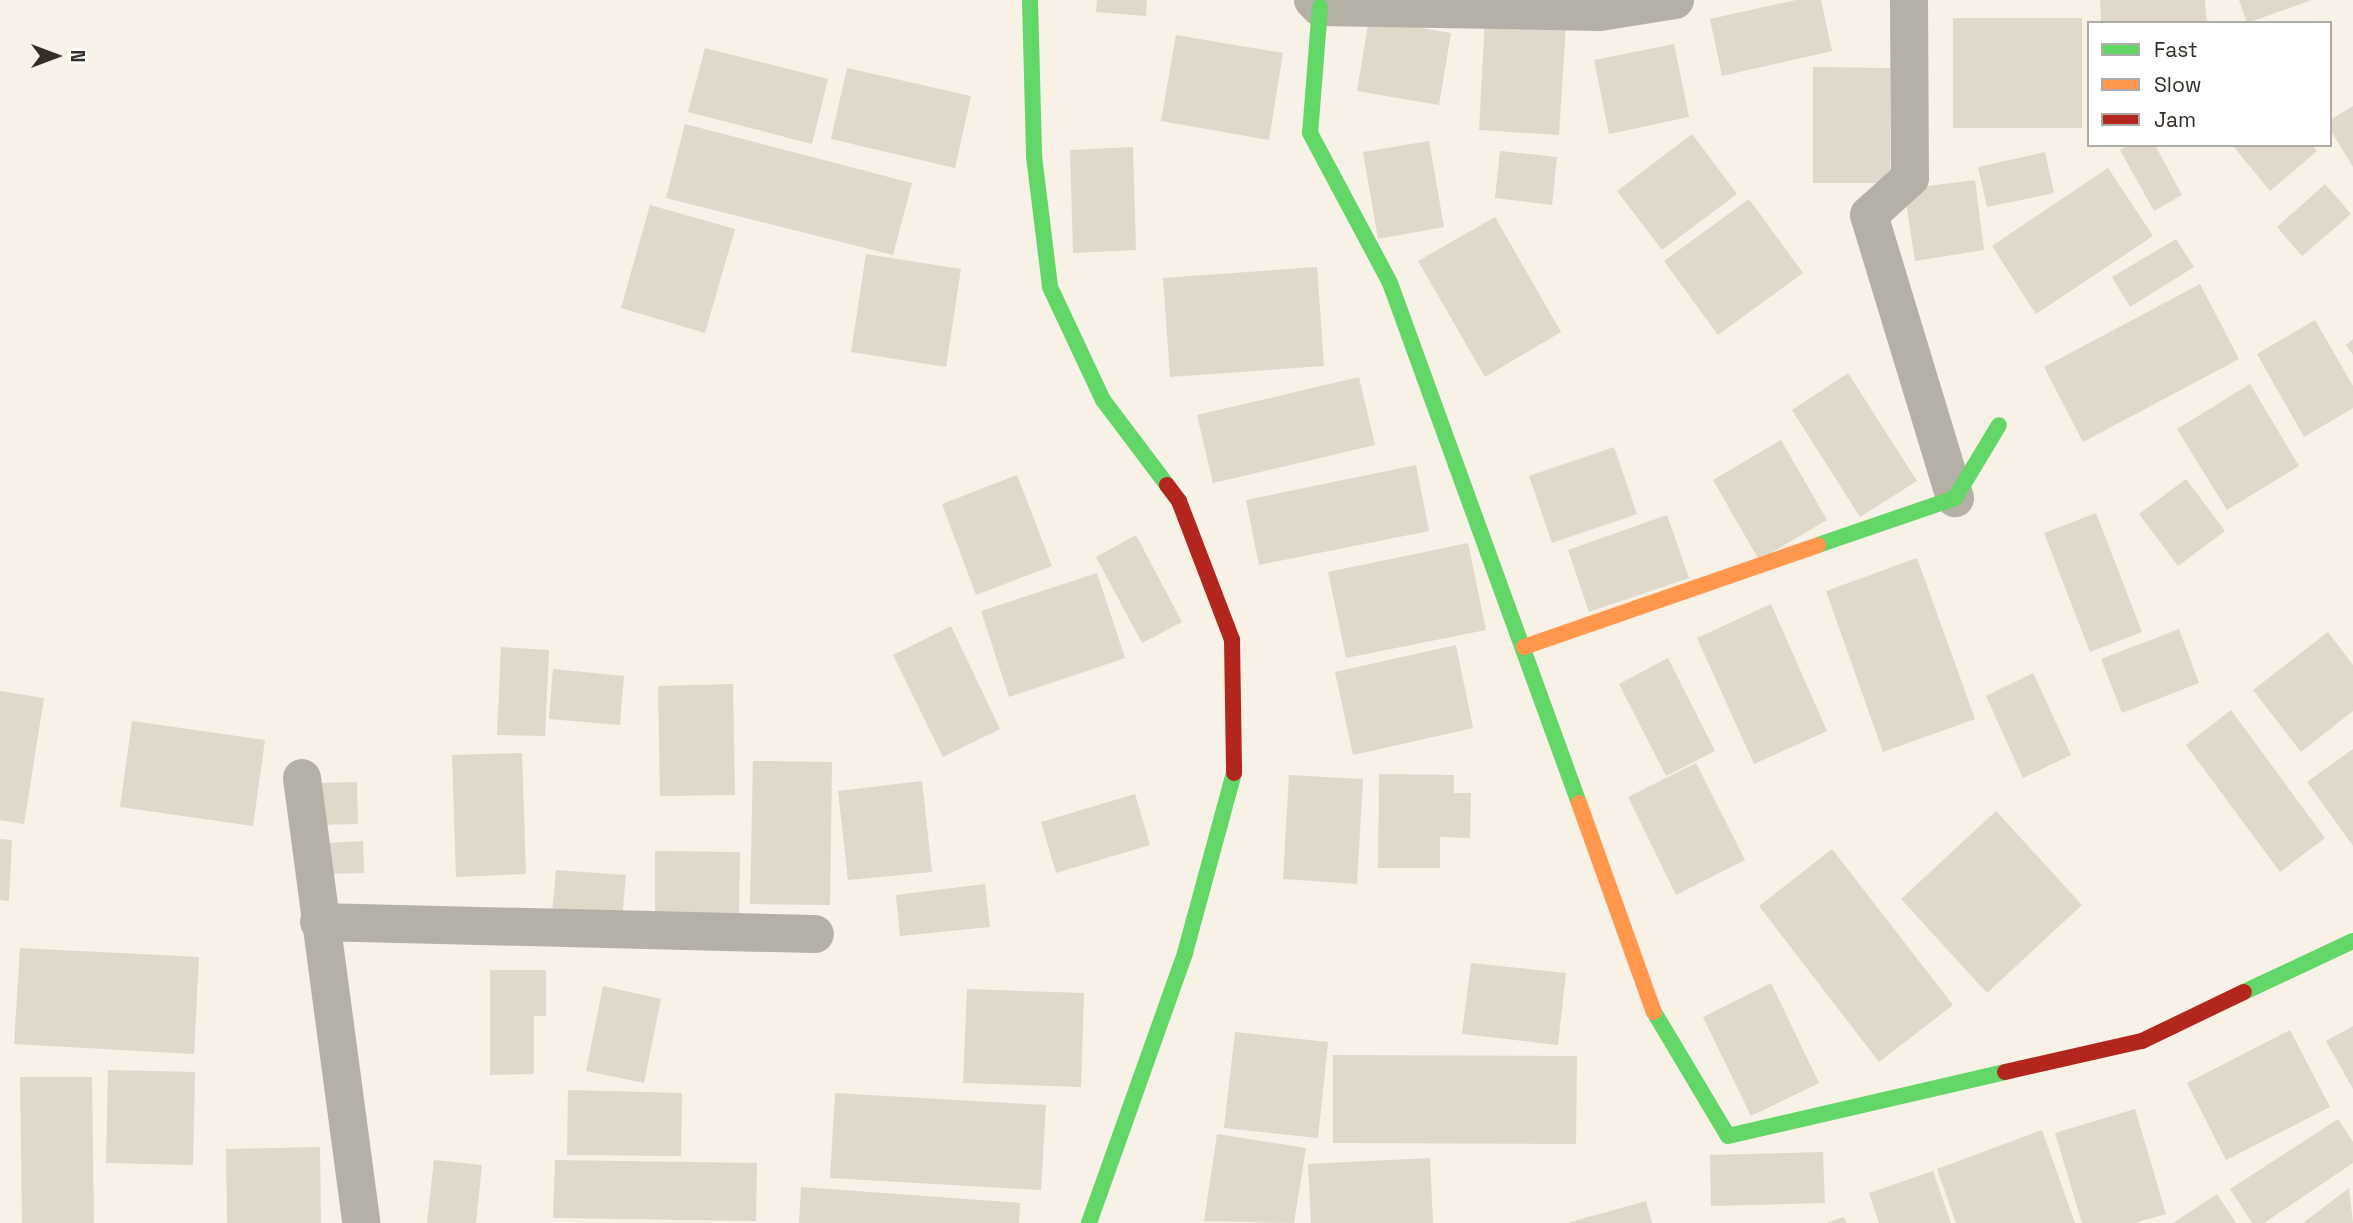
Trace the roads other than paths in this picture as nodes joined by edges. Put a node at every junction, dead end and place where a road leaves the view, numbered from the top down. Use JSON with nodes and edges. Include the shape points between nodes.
{"nodes":[{"id":1,"x":1030,"y":0,"type":"edge"},
{"id":2,"x":1675,"y":0,"type":"edge"},
{"id":3,"x":1909,"y":0,"type":"edge"},
{"id":4,"x":1317,"y":3,"type":"edge"},
{"id":5,"x":1999,"y":425,"type":"dead end"},
{"id":6,"x":1955,"y":498,"type":"junction"},
{"id":7,"x":1524,"y":647,"type":"junction"},
{"id":8,"x":302,"y":778,"type":"dead end"},
{"id":9,"x":319,"y":922,"type":"junction"},
{"id":10,"x":815,"y":934,"type":"dead end"},
{"id":11,"x":2353,"y":941,"type":"edge"},
{"id":12,"x":361,"y":1223,"type":"edge"},
{"id":13,"x":1089,"y":1223,"type":"edge"}],
"edges":[{"from":1,"to":13,"type":"street","via":[[1034,156],[1050,287],[1102,400],[1179,501],[1232,640],[1234,788],[1185,953]]},
{"from":2,"to":4,"type":"street","via":[[1600,12]]},
{"from":3,"to":6,"type":"street","via":[[1909,178],[1869,215]]},
{"from":4,"to":7,"type":"street","via":[[1310,133],[1390,283]]},
{"from":5,"to":6,"type":"street"},
{"from":6,"to":7,"type":"street"},
{"from":7,"to":11,"type":"street","via":[[1662,1033],[1728,1136],[2141,1041],[2282,969]]},
{"from":8,"to":9,"type":"street"},
{"from":9,"to":10,"type":"street"},
{"from":9,"to":12,"type":"street"}]}
